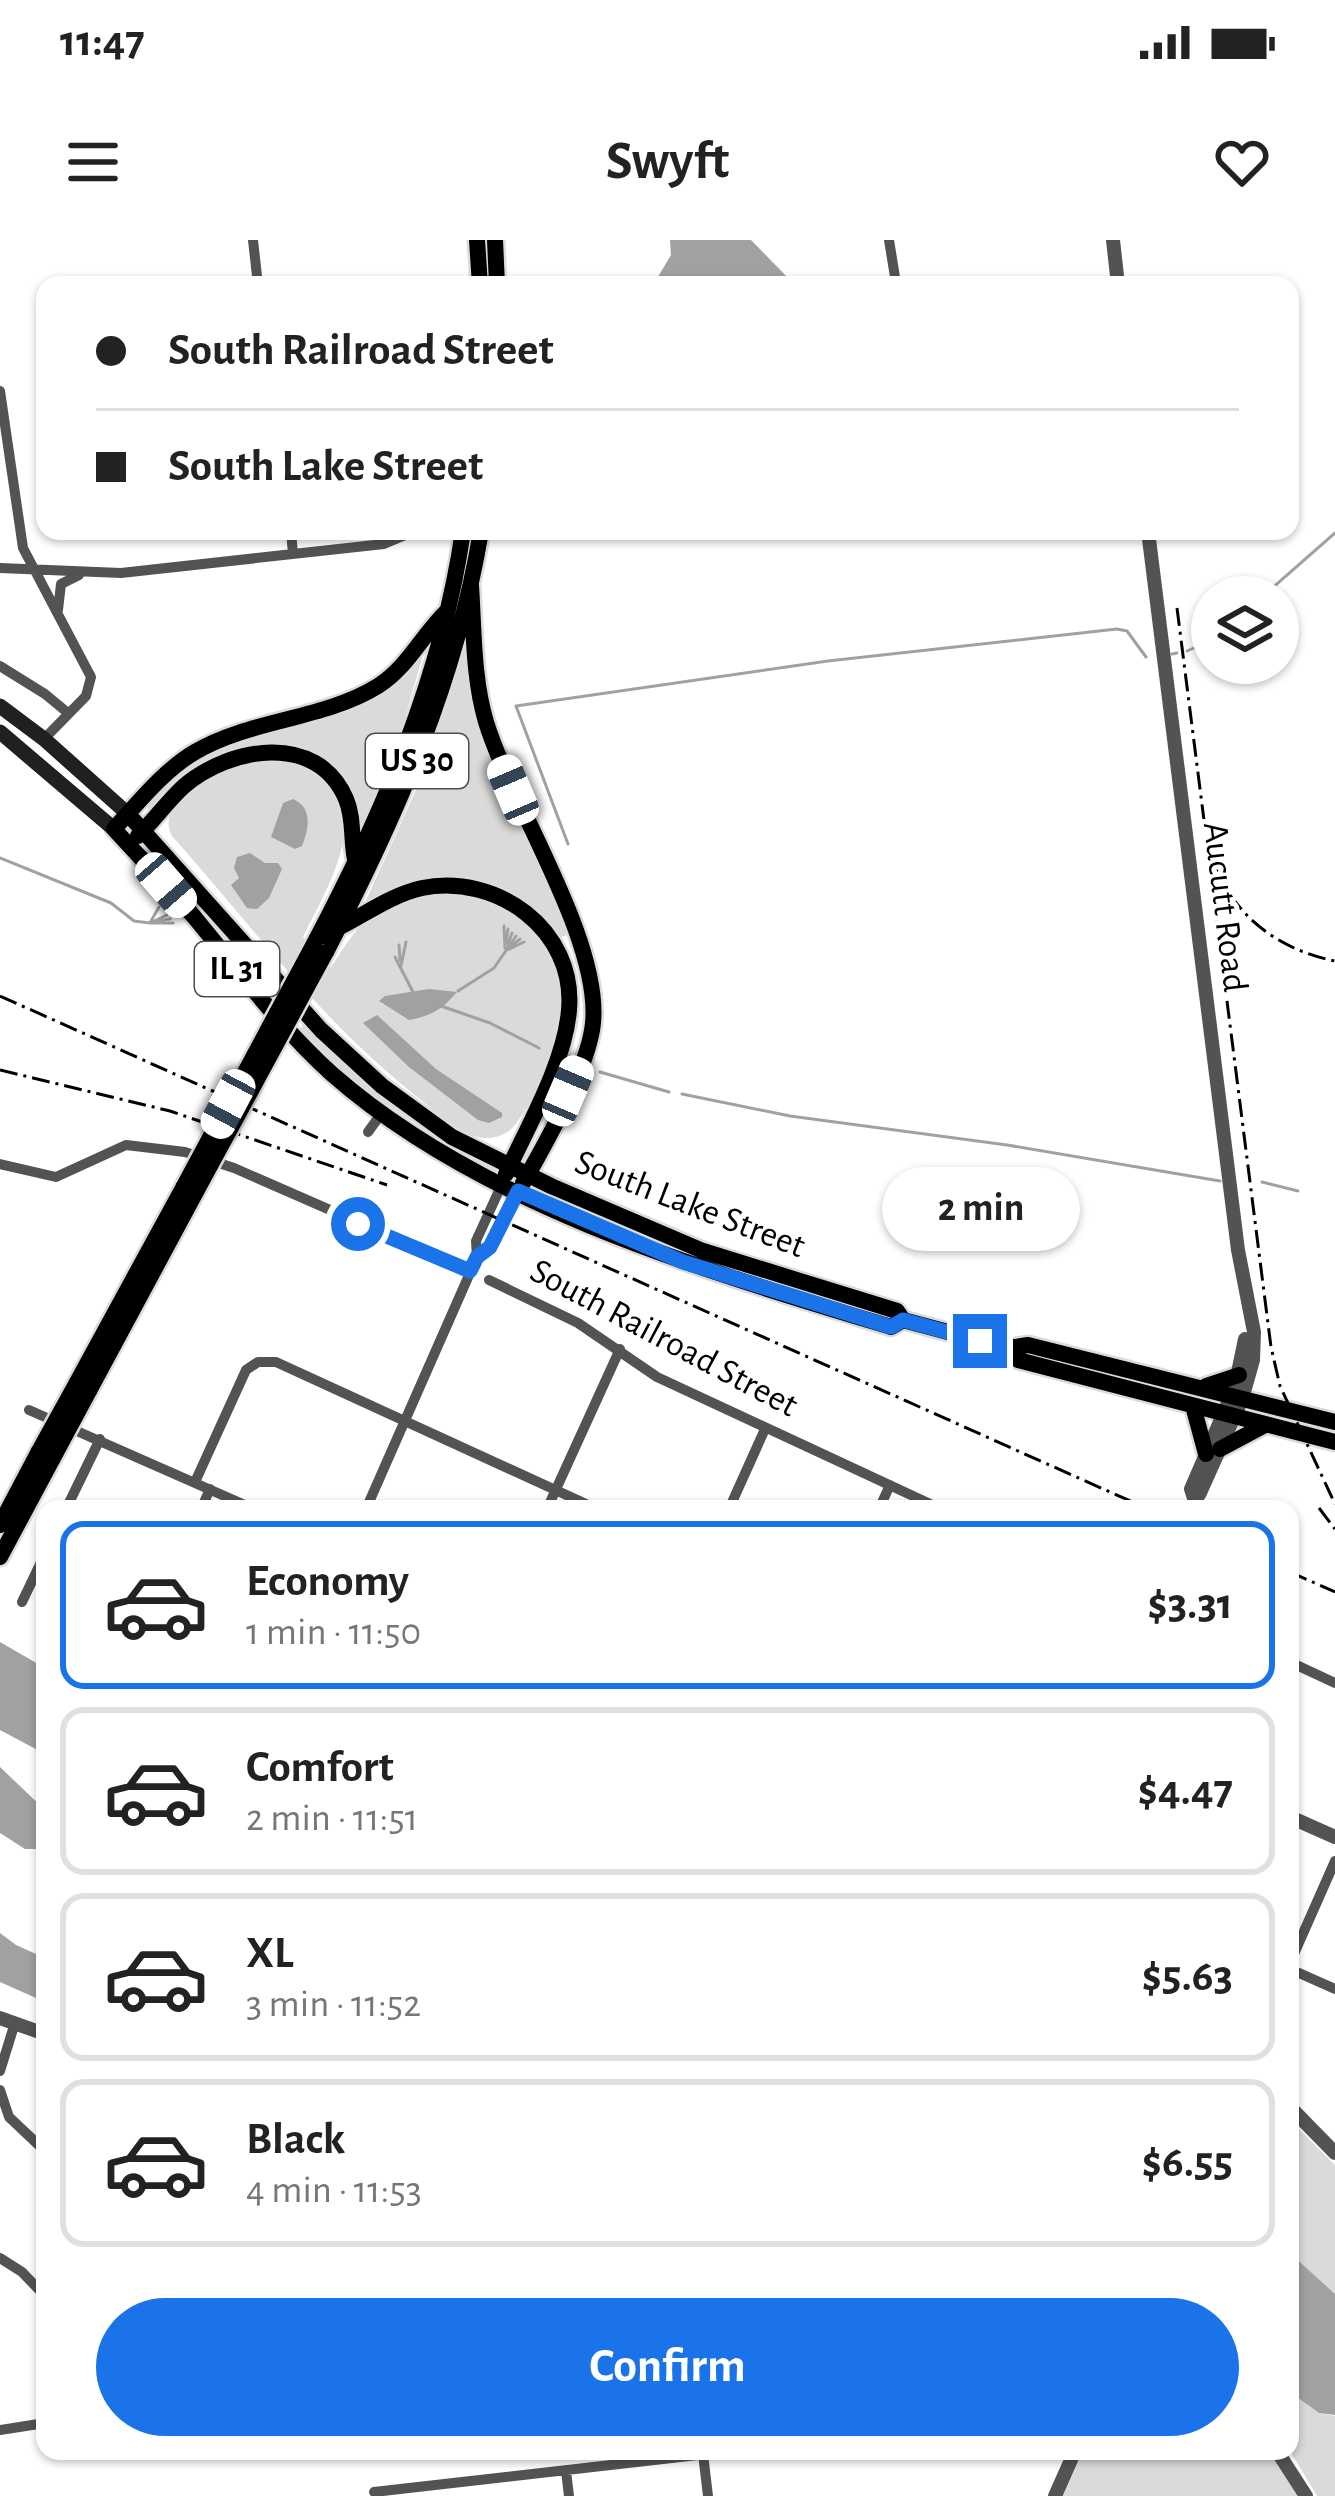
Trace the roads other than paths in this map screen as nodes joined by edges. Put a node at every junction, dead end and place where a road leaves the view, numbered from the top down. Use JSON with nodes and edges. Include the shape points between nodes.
{"nodes":[{"id":1,"x":253,"y":240,"type":"edge"},
{"id":2,"x":477,"y":240,"type":"edge"},
{"id":3,"x":495,"y":240,"type":"edge"},
{"id":4,"x":889,"y":240,"type":"edge"},
{"id":5,"x":1113,"y":240,"type":"edge"},
{"id":6,"x":258,"y":276,"type":"edge"},
{"id":7,"x":479,"y":276,"type":"edge"},
{"id":8,"x":497,"y":276,"type":"edge"},
{"id":9,"x":895,"y":276,"type":"edge"},
{"id":10,"x":1117,"y":276,"type":"edge"},
{"id":11,"x":0,"y":391,"type":"edge"},
{"id":12,"x":291,"y":540,"type":"edge"},
{"id":13,"x":394,"y":540,"type":"edge"},
{"id":14,"x":461,"y":540,"type":"edge"},
{"id":15,"x":479,"y":540,"type":"edge"},
{"id":16,"x":1149,"y":540,"type":"edge"},
{"id":17,"x":293,"y":554,"type":"junction"},
{"id":18,"x":0,"y":568,"type":"edge"},
{"id":19,"x":31,"y":569,"type":"junction"},
{"id":20,"x":87,"y":573,"type":"junction"},
{"id":21,"x":471,"y":585,"type":"junction"},
{"id":22,"x":447,"y":611,"type":"junction"},
{"id":23,"x":60,"y":619,"type":"junction"},
{"id":24,"x":0,"y":666,"type":"edge"},
{"id":25,"x":0,"y":706,"type":"edge"},
{"id":26,"x":68,"y":713,"type":"junction"},
{"id":27,"x":0,"y":732,"type":"edge"},
{"id":28,"x":44,"y":739,"type":"junction"},
{"id":29,"x":128,"y":814,"type":"junction"},
{"id":30,"x":114,"y":829,"type":"junction"},
{"id":31,"x":144,"y":830,"type":"junction"},
{"id":32,"x":128,"y":844,"type":"junction"},
{"id":33,"x":356,"y":864,"type":"junction"},
{"id":34,"x":338,"y":928,"type":"junction"},
{"id":35,"x":321,"y":946,"type":"junction"},
{"id":36,"x":382,"y":1114,"type":"junction"},
{"id":37,"x":368,"y":1132,"type":"dead end"},
{"id":38,"x":0,"y":1165,"type":"edge"},
{"id":39,"x":514,"y":1179,"type":"junction"},
{"id":40,"x":470,"y":1271,"type":"junction"},
{"id":41,"x":489,"y":1280,"type":"dead end"},
{"id":42,"x":620,"y":1349,"type":"junction"},
{"id":43,"x":1244,"y":1377,"type":"junction"},
{"id":44,"x":1196,"y":1397,"type":"junction"},
{"id":45,"x":1237,"y":1398,"type":"junction"},
{"id":46,"x":1265,"y":1405,"type":"junction"},
{"id":47,"x":29,"y":1410,"type":"dead end"},
{"id":48,"x":1228,"y":1415,"type":"junction"},
{"id":49,"x":1335,"y":1422,"type":"edge"},
{"id":50,"x":404,"y":1423,"type":"junction"},
{"id":51,"x":1265,"y":1425,"type":"junction"},
{"id":52,"x":765,"y":1429,"type":"junction"},
{"id":53,"x":100,"y":1439,"type":"junction"},
{"id":54,"x":1335,"y":1442,"type":"edge"},
{"id":55,"x":1213,"y":1451,"type":"junction"},
{"id":56,"x":46,"y":1454,"type":"junction"},
{"id":57,"x":194,"y":1482,"type":"junction"},
{"id":58,"x":890,"y":1485,"type":"junction"},
{"id":59,"x":210,"y":1489,"type":"junction"},
{"id":60,"x":555,"y":1490,"type":"junction"},
{"id":61,"x":70,"y":1500,"type":"edge"},
{"id":62,"x":205,"y":1500,"type":"edge"},
{"id":63,"x":234,"y":1500,"type":"edge"},
{"id":64,"x":370,"y":1500,"type":"edge"},
{"id":65,"x":551,"y":1500,"type":"edge"},
{"id":66,"x":577,"y":1500,"type":"edge"},
{"id":67,"x":733,"y":1500,"type":"edge"},
{"id":68,"x":884,"y":1500,"type":"edge"},
{"id":69,"x":922,"y":1500,"type":"edge"},
{"id":70,"x":1194,"y":1500,"type":"edge"},
{"id":71,"x":0,"y":1525,"type":"edge"},
{"id":72,"x":0,"y":1557,"type":"edge"},
{"id":73,"x":36,"y":1573,"type":"edge"},
{"id":74,"x":22,"y":1603,"type":"dead end"},
{"id":75,"x":1299,"y":1666,"type":"edge"},
{"id":76,"x":1335,"y":1683,"type":"edge"},
{"id":77,"x":1299,"y":1821,"type":"edge"},
{"id":78,"x":1335,"y":1838,"type":"edge"},
{"id":79,"x":1335,"y":1861,"type":"edge"},
{"id":80,"x":1299,"y":1945,"type":"edge"},
{"id":81,"x":1299,"y":1971,"type":"edge"},
{"id":82,"x":1335,"y":1989,"type":"edge"},
{"id":83,"x":7,"y":2022,"type":"edge"},
{"id":84,"x":36,"y":2031,"type":"edge"},
{"id":85,"x":0,"y":2072,"type":"edge"},
{"id":86,"x":0,"y":2090,"type":"edge"},
{"id":87,"x":1299,"y":2116,"type":"edge"},
{"id":88,"x":36,"y":2142,"type":"edge"},
{"id":89,"x":1335,"y":2153,"type":"edge"},
{"id":90,"x":0,"y":2258,"type":"edge"},
{"id":91,"x":36,"y":2287,"type":"edge"},
{"id":92,"x":36,"y":2424,"type":"edge"},
{"id":93,"x":0,"y":2430,"type":"edge"},
{"id":94,"x":655,"y":2460,"type":"edge"},
{"id":95,"x":704,"y":2460,"type":"edge"},
{"id":96,"x":1071,"y":2460,"type":"edge"},
{"id":97,"x":1283,"y":2460,"type":"edge"},
{"id":98,"x":566,"y":2471,"type":"junction"},
{"id":99,"x":374,"y":2492,"type":"dead end"},
{"id":100,"x":569,"y":2496,"type":"edge"},
{"id":101,"x":708,"y":2496,"type":"edge"},
{"id":102,"x":1055,"y":2496,"type":"edge"},
{"id":103,"x":1306,"y":2496,"type":"edge"}],
"edges":[{"from":1,"to":6,"type":"street"},
{"from":2,"to":7,"type":"main road"},
{"from":3,"to":8,"type":"main road"},
{"from":4,"to":9,"type":"street"},
{"from":5,"to":10,"type":"street"},
{"from":11,"to":19,"type":"street"},
{"from":12,"to":17,"type":"street"},
{"from":13,"to":17,"type":"street"},
{"from":14,"to":22,"type":"main road","number":"US 30"},
{"from":15,"to":21,"type":"main road","number":"US 30"},
{"from":16,"to":43,"type":"street","name":"Aucutt Road","via":[[1247,1310]]},
{"from":17,"to":20,"type":"street"},
{"from":18,"to":19,"type":"street"},
{"from":19,"to":20,"type":"street"},
{"from":19,"to":23,"type":"street"},
{"from":20,"to":23,"type":"street","via":[[61,584]]},
{"from":21,"to":34,"type":"main road","number":"US 30","via":[[414,770]]},
{"from":21,"to":39,"type":"main road","via":[[486,722],[574,928],[593,999],[584,1054]]},
{"from":22,"to":29,"type":"main road","via":[[380,685],[196,752]]},
{"from":22,"to":33,"type":"main road","number":"US 30","via":[[412,728]]},
{"from":23,"to":26,"type":"street","via":[[92,682]]},
{"from":24,"to":26,"type":"street"},
{"from":25,"to":28,"type":"main road","number":"IL 31"},
{"from":26,"to":28,"type":"street"},
{"from":27,"to":30,"type":"main road","name":"South Lake Street","number":"IL 31"},
{"from":28,"to":29,"type":"main road","name":"South Lake Street","number":"IL 31"},
{"from":29,"to":30,"type":"main road"},
{"from":29,"to":31,"type":"main road","name":"South Lake Street","number":"IL 31"},
{"from":30,"to":32,"type":"main road","name":"South Lake Street","number":"IL 31"},
{"from":31,"to":32,"type":"main road"},
{"from":31,"to":33,"type":"main road","via":[[211,769],[255,752],[294,754],[339,786]]},
{"from":31,"to":39,"type":"main road","name":"South Lake Street","number":"IL 31","via":[[356,1063]]},
{"from":32,"to":36,"type":"main road","name":"South Lake Street","number":"IL 31","via":[[302,1045]]},
{"from":33,"to":35,"type":"main road","number":"US 30"},
{"from":34,"to":35,"type":"main road","number":"US 30"},
{"from":34,"to":39,"type":"main road","via":[[397,896],[451,885],[507,900],[555,944],[569,982],[567,1027]]},
{"from":35,"to":56,"type":"main road","number":"US 30","bridge":true},
{"from":36,"to":37,"type":"street"},
{"from":36,"to":39,"type":"main road","name":"South Lake Street","number":"IL 31","via":[[436,1150]]},
{"from":38,"to":40,"type":"street","via":[[56,1177],[126,1145],[185,1152]]},
{"from":39,"to":40,"type":"street","via":[[490,1247]]},
{"from":39,"to":44,"type":"main road","name":"South Lake Street","number":"IL 31","via":[[703,1251],[897,1311],[903,1320],[1008,1348],[1018,1360]]},
{"from":40,"to":50,"type":"street"},
{"from":41,"to":42,"type":"street","name":"South Railroad Street"},
{"from":42,"to":52,"type":"street","name":"South Railroad Street","via":[[657,1377]]},
{"from":42,"to":60,"type":"street"},
{"from":43,"to":44,"type":"main road"},
{"from":43,"to":45,"type":"street","name":"Aucutt Road"},
{"from":43,"to":46,"type":"main road"},
{"from":44,"to":45,"type":"main road","name":"South Lake Street","number":"IL 31"},
{"from":44,"to":48,"type":"main road","name":"South Lake Street","number":"IL 31"},
{"from":44,"to":55,"type":"main road"},
{"from":45,"to":46,"type":"main road","name":"South Lake Street","number":"IL 31"},
{"from":45,"to":48,"type":"street","name":"Aucutt Road"},
{"from":46,"to":49,"type":"main road","name":"South Lake Street","number":"IL 31"},
{"from":47,"to":53,"type":"street"},
{"from":48,"to":51,"type":"main road","name":"South Lake Street","number":"IL 31"},
{"from":48,"to":55,"type":"street","name":"Aucutt Road"},
{"from":50,"to":57,"type":"street","via":[[276,1362],[258,1362],[245,1370]]},
{"from":50,"to":60,"type":"street"},
{"from":50,"to":64,"type":"street"},
{"from":51,"to":54,"type":"main road","name":"South Lake Street","number":"IL 31"},
{"from":51,"to":55,"type":"main road"},
{"from":52,"to":58,"type":"street","name":"South Railroad Street"},
{"from":52,"to":67,"type":"street"},
{"from":53,"to":57,"type":"street"},
{"from":53,"to":61,"type":"street"},
{"from":55,"to":70,"type":"street","name":"Aucutt Road"},
{"from":56,"to":71,"type":"main road","number":"US 30"},
{"from":56,"to":72,"type":"main road","number":"US 30"},
{"from":57,"to":59,"type":"street"},
{"from":58,"to":68,"type":"street"},
{"from":58,"to":69,"type":"street","name":"South Railroad Street"},
{"from":59,"to":62,"type":"street"},
{"from":59,"to":63,"type":"street"},
{"from":60,"to":65,"type":"street"},
{"from":60,"to":66,"type":"street"},
{"from":73,"to":74,"type":"street"},
{"from":75,"to":76,"type":"street"},
{"from":77,"to":78,"type":"street"},
{"from":79,"to":80,"type":"street"},
{"from":81,"to":82,"type":"street"},
{"from":83,"to":84,"type":"street"},
{"from":83,"to":85,"type":"street"},
{"from":86,"to":88,"type":"street","via":[[9,2117]]},
{"from":87,"to":89,"type":"street"},
{"from":90,"to":91,"type":"street"},
{"from":92,"to":93,"type":"street"},
{"from":94,"to":98,"type":"street"},
{"from":95,"to":101,"type":"street"},
{"from":96,"to":102,"type":"street"},
{"from":97,"to":103,"type":"street"},
{"from":98,"to":99,"type":"street"},
{"from":98,"to":100,"type":"street"}]}
